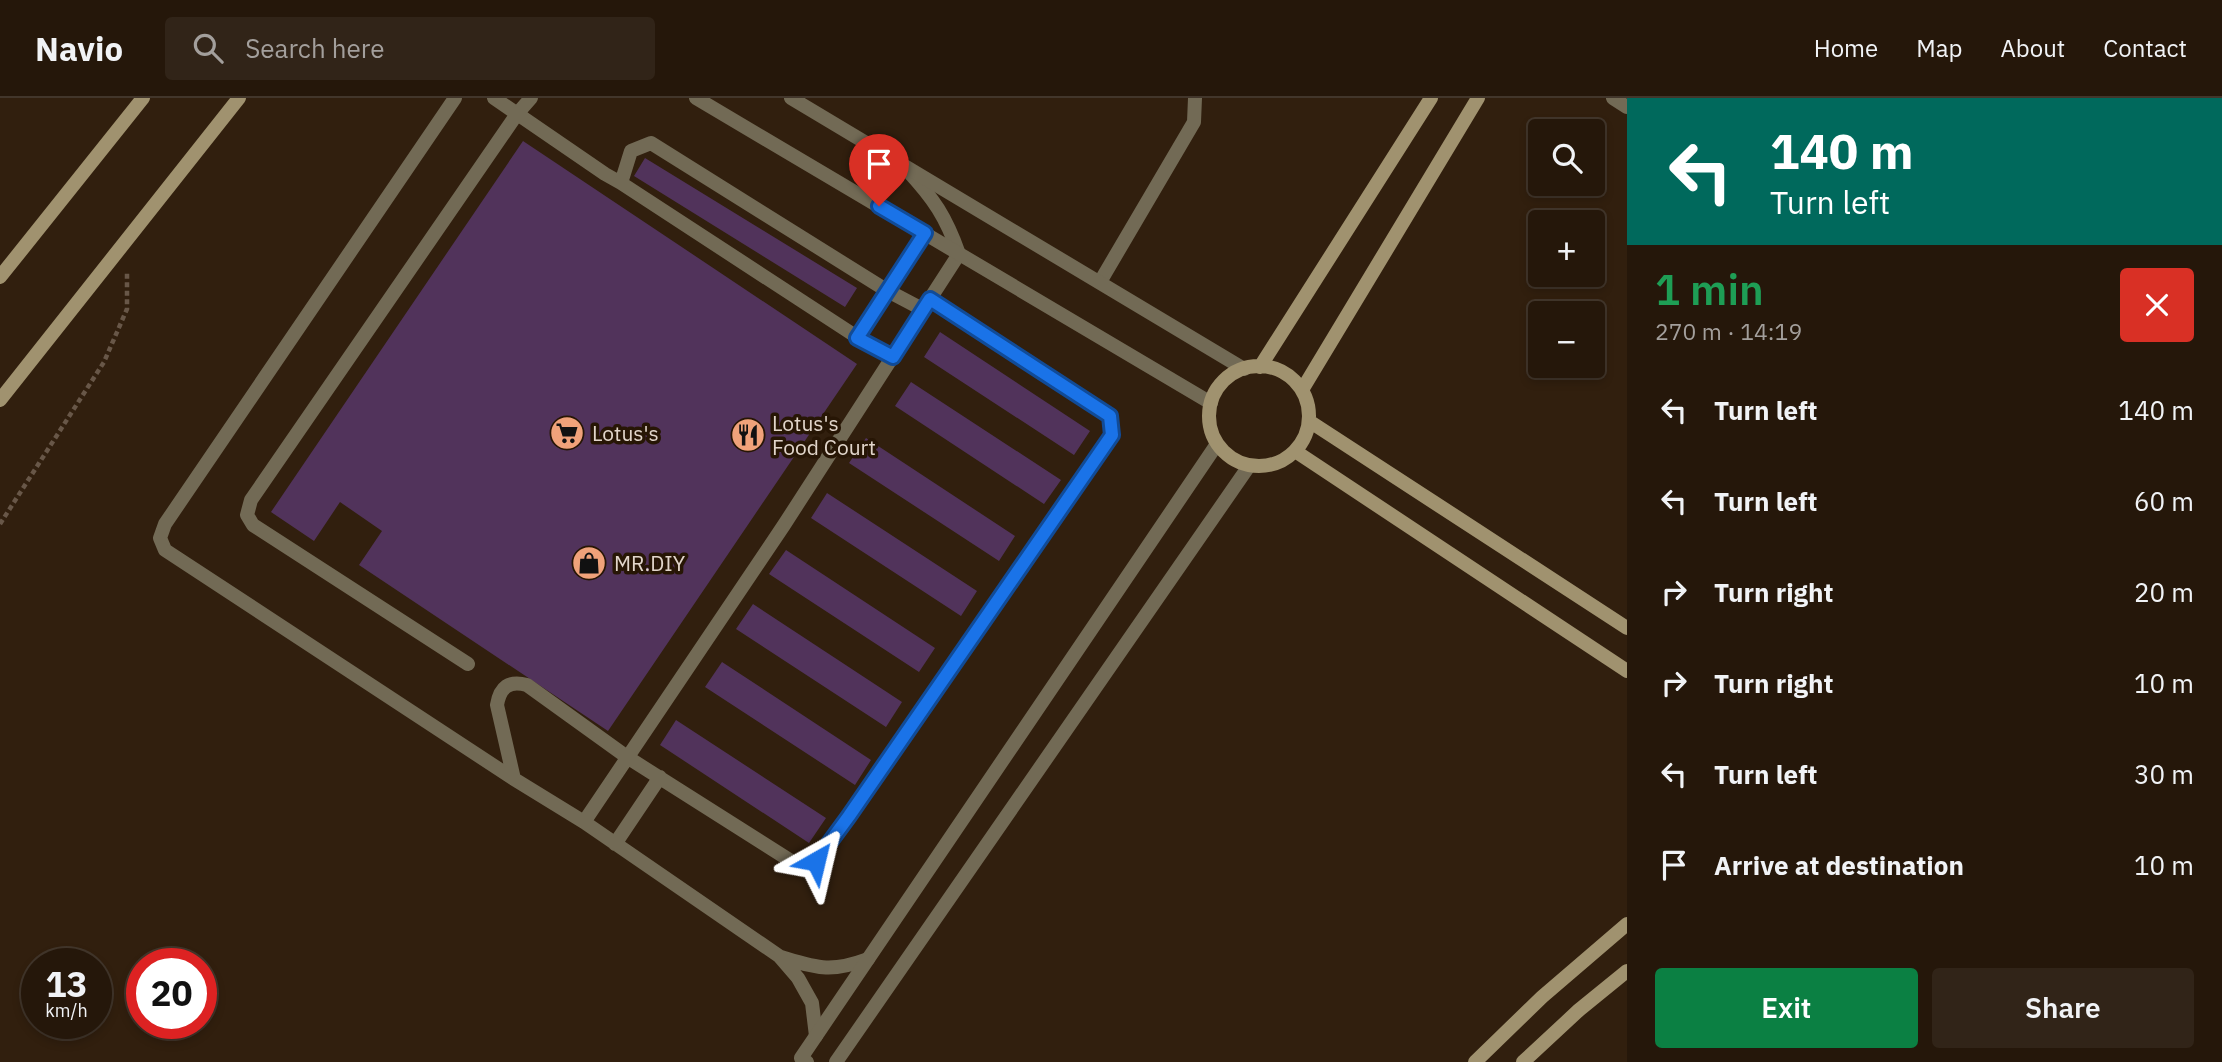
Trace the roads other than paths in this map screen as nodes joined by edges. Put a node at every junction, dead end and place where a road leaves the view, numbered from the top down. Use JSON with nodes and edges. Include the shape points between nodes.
{"nodes":[{"id":1,"x":143,"y":98,"type":"edge"},
{"id":2,"x":239,"y":98,"type":"edge"},
{"id":3,"x":456,"y":98,"type":"edge"},
{"id":4,"x":494,"y":98,"type":"edge"},
{"id":5,"x":531,"y":98,"type":"edge"},
{"id":6,"x":696,"y":98,"type":"edge"},
{"id":7,"x":790,"y":98,"type":"edge"},
{"id":8,"x":1195,"y":98,"type":"edge"},
{"id":9,"x":1430,"y":98,"type":"edge"},
{"id":10,"x":1478,"y":98,"type":"edge"},
{"id":11,"x":1614,"y":98,"type":"edge"},
{"id":12,"x":1627,"y":107,"type":"edge"},
{"id":13,"x":517,"y":114,"type":"junction"},
{"id":14,"x":902,"y":164,"type":"junction"},
{"id":15,"x":621,"y":183,"type":"junction"},
{"id":16,"x":925,"y":233,"type":"junction"},
{"id":17,"x":959,"y":254,"type":"junction"},
{"id":18,"x":0,"y":277,"type":"edge"},
{"id":19,"x":1100,"y":282,"type":"junction"},
{"id":20,"x":886,"y":290,"type":"junction"},
{"id":21,"x":927,"y":305,"type":"junction"},
{"id":22,"x":857,"y":338,"type":"junction"},
{"id":23,"x":893,"y":357,"type":"junction"},
{"id":24,"x":1260,"y":367,"type":"junction"},
{"id":25,"x":1244,"y":369,"type":"junction"},
{"id":26,"x":1302,"y":390,"type":"junction"},
{"id":27,"x":0,"y":400,"type":"edge"},
{"id":28,"x":1211,"y":403,"type":"junction"},
{"id":29,"x":1309,"y":421,"type":"junction"},
{"id":30,"x":1217,"y":444,"type":"junction"},
{"id":31,"x":1295,"y":451,"type":"junction"},
{"id":32,"x":1250,"y":466,"type":"junction"},
{"id":33,"x":1627,"y":628,"type":"edge"},
{"id":34,"x":468,"y":664,"type":"dead end"},
{"id":35,"x":1627,"y":671,"type":"edge"},
{"id":36,"x":627,"y":757,"type":"junction"},
{"id":37,"x":660,"y":777,"type":"junction"},
{"id":38,"x":514,"y":779,"type":"junction"},
{"id":39,"x":584,"y":822,"type":"junction"},
{"id":40,"x":615,"y":844,"type":"junction"},
{"id":41,"x":1627,"y":924,"type":"edge"},
{"id":42,"x":779,"y":956,"type":"junction"},
{"id":43,"x":868,"y":959,"type":"junction"},
{"id":44,"x":1627,"y":971,"type":"edge"},
{"id":45,"x":816,"y":1036,"type":"junction"},
{"id":46,"x":807,"y":1062,"type":"edge"},
{"id":47,"x":836,"y":1062,"type":"edge"},
{"id":48,"x":1475,"y":1062,"type":"edge"},
{"id":49,"x":1523,"y":1062,"type":"edge"}],
"edges":[{"from":1,"to":18,"type":"street"},
{"from":2,"to":27,"type":"street"},
{"from":3,"to":38,"type":"street","via":[[164,524],[160,538],[165,550]]},
{"from":4,"to":13,"type":"street"},
{"from":5,"to":13,"type":"street"},
{"from":6,"to":16,"type":"street"},
{"from":7,"to":14,"type":"street"},
{"from":8,"to":19,"type":"street","via":[[1194,122]]},
{"from":9,"to":24,"type":"street"},
{"from":10,"to":26,"type":"street"},
{"from":11,"to":12,"type":"street"},
{"from":13,"to":15,"type":"street"},
{"from":13,"to":34,"type":"street","via":[[251,500],[247,514],[253,526]]},
{"from":14,"to":17,"type":"street","via":[[932,197]]},
{"from":14,"to":19,"type":"street"},
{"from":15,"to":20,"type":"street","via":[[631,151],[651,143]]},
{"from":15,"to":22,"type":"street"},
{"from":16,"to":17,"type":"street"},
{"from":16,"to":20,"type":"street"},
{"from":17,"to":21,"type":"street"},
{"from":17,"to":28,"type":"street"},
{"from":19,"to":25,"type":"street"},
{"from":20,"to":21,"type":"street"},
{"from":20,"to":22,"type":"street"},
{"from":21,"to":23,"type":"street"},
{"from":21,"to":37,"type":"street","via":[[1110,416],[1112,435],[816,861],[802,868]]},
{"from":22,"to":23,"type":"street"},
{"from":23,"to":36,"type":"street"},
{"from":24,"to":25,"type":"street"},
{"from":24,"to":26,"type":"street","via":[[1291,377]]},
{"from":25,"to":28,"type":"street","via":[[1223,382]]},
{"from":26,"to":29,"type":"street"},
{"from":28,"to":30,"type":"street","via":[[1209,419]]},
{"from":29,"to":31,"type":"street"},
{"from":29,"to":33,"type":"street"},
{"from":30,"to":32,"type":"street","via":[[1234,460]]},
{"from":30,"to":43,"type":"street"},
{"from":31,"to":32,"type":"street","via":[[1282,461]]},
{"from":31,"to":35,"type":"street"},
{"from":32,"to":47,"type":"street"},
{"from":36,"to":37,"type":"street"},
{"from":36,"to":38,"type":"street","via":[[527,685],[516,682],[506,685],[497,705]]},
{"from":36,"to":39,"type":"street"},
{"from":37,"to":40,"type":"street"},
{"from":38,"to":39,"type":"street"},
{"from":39,"to":40,"type":"street"},
{"from":40,"to":42,"type":"street"},
{"from":41,"to":48,"type":"street"},
{"from":42,"to":43,"type":"street","via":[[818,968],[843,968]]},
{"from":42,"to":45,"type":"street","via":[[811,1003]]},
{"from":43,"to":45,"type":"street"},
{"from":44,"to":49,"type":"street"},
{"from":45,"to":46,"type":"street","via":[[802,1058]]}]}
